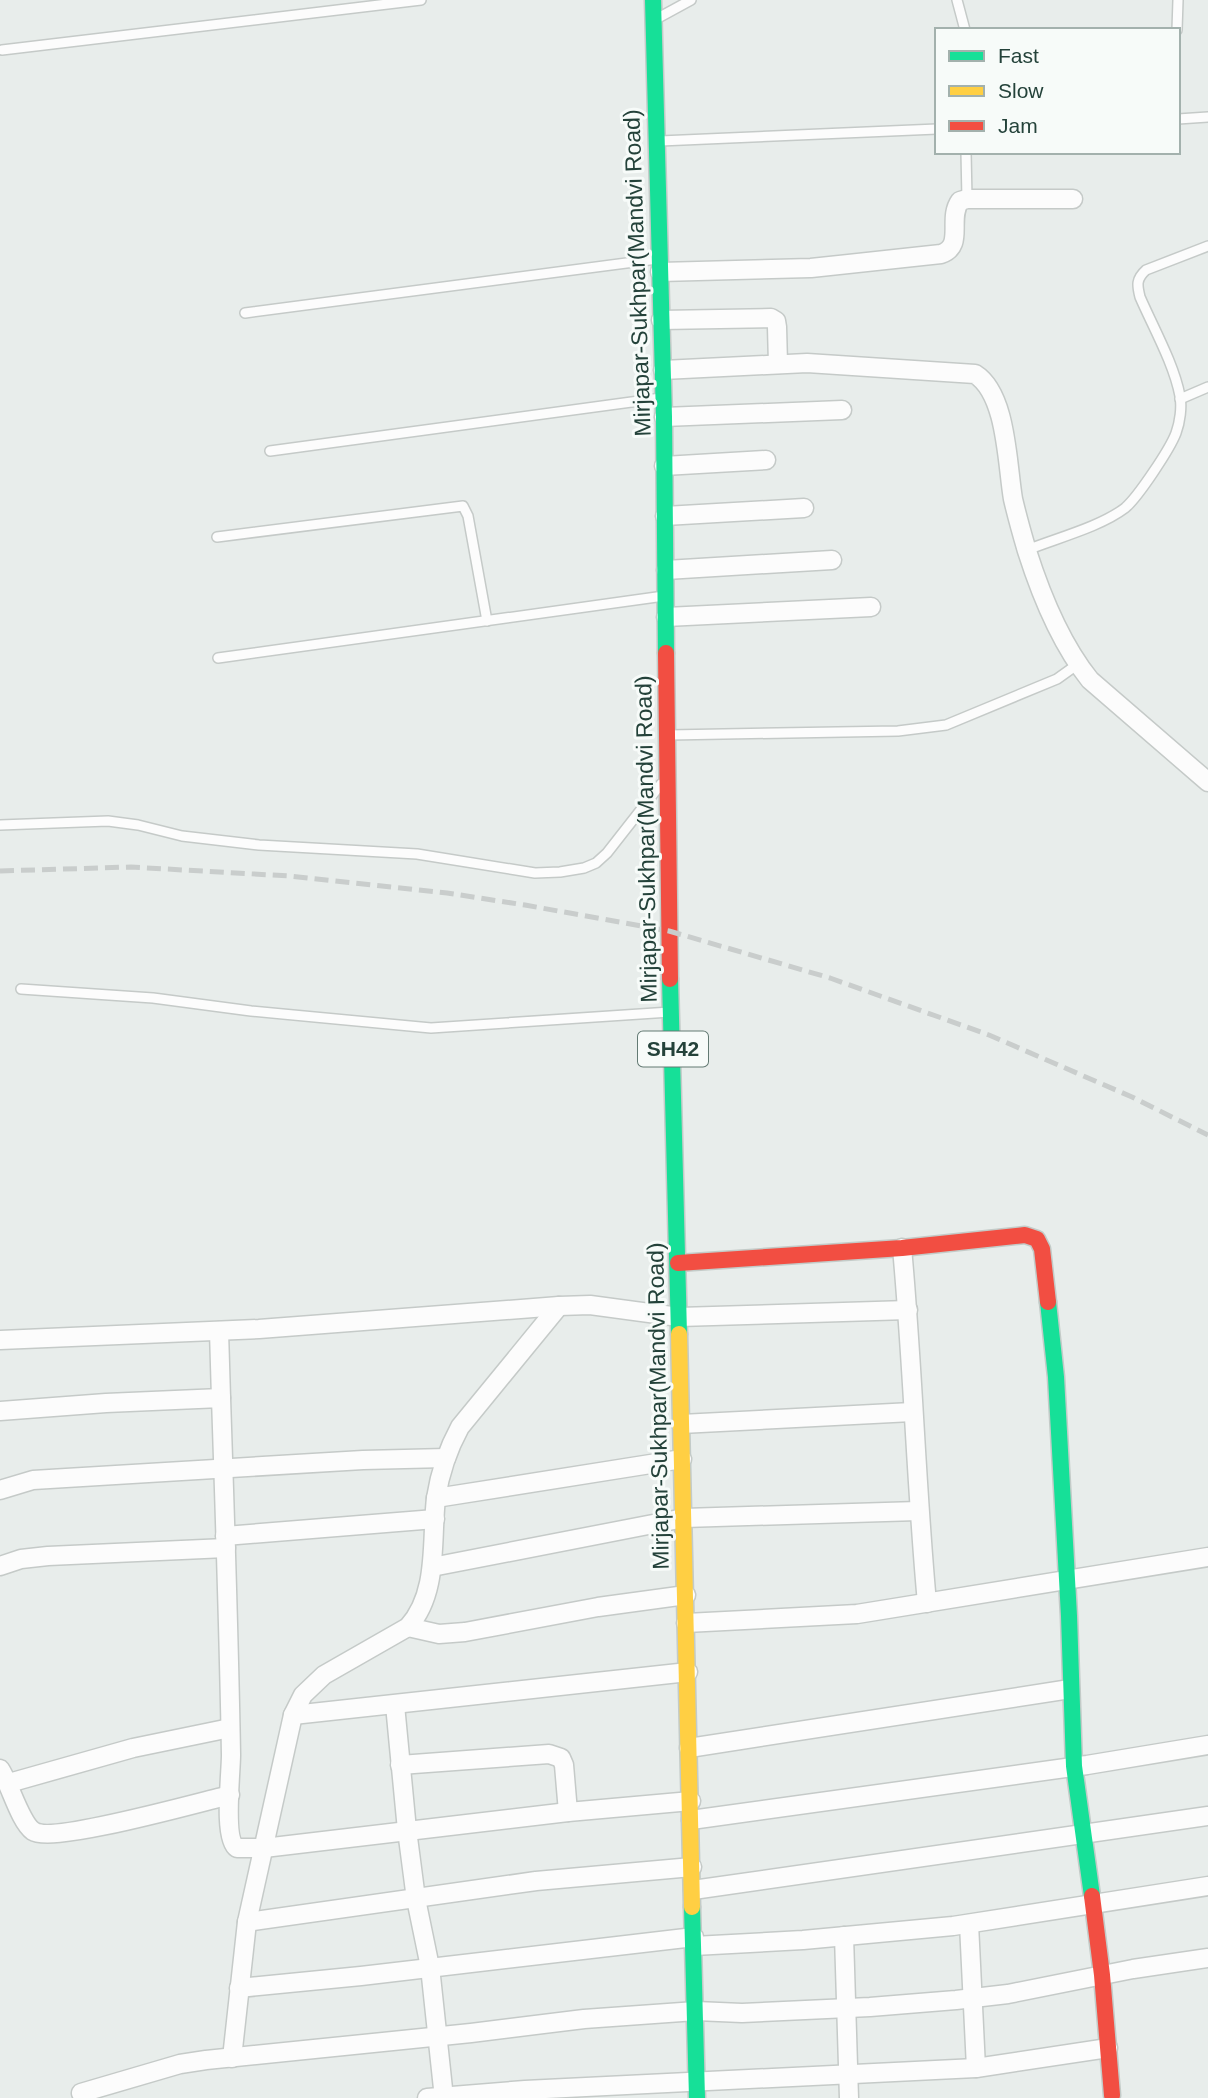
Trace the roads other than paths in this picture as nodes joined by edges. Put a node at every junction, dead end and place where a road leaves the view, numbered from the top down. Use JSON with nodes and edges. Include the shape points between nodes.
{"nodes":[{"id":1,"x":421,"y":0,"type":"edge"},
{"id":2,"x":653,"y":0,"type":"edge"},
{"id":3,"x":691,"y":0,"type":"edge"},
{"id":4,"x":957,"y":0,"type":"edge"},
{"id":5,"x":1178,"y":0,"type":"edge"},
{"id":6,"x":653,"y":21,"type":"junction"},
{"id":7,"x":964,"y":28,"type":"edge"},
{"id":8,"x":1177,"y":28,"type":"edge"},
{"id":9,"x":2,"y":50,"type":"dead end"},
{"id":10,"x":1208,"y":117,"type":"edge"},
{"id":11,"x":1180,"y":119,"type":"edge"},
{"id":12,"x":935,"y":129,"type":"edge"},
{"id":13,"x":655,"y":141,"type":"junction"},
{"id":14,"x":966,"y":154,"type":"edge"},
{"id":15,"x":967,"y":199,"type":"junction"},
{"id":16,"x":1073,"y":199,"type":"dead end"},
{"id":17,"x":1208,"y":246,"type":"edge"},
{"id":18,"x":659,"y":265,"type":"junction"},
{"id":19,"x":245,"y":313,"type":"dead end"},
{"id":20,"x":661,"y":320,"type":"junction"},
{"id":21,"x":778,"y":364,"type":"junction"},
{"id":22,"x":663,"y":370,"type":"junction"},
{"id":23,"x":1208,"y":387,"type":"edge"},
{"id":24,"x":664,"y":398,"type":"junction"},
{"id":25,"x":1180,"y":399,"type":"junction"},
{"id":26,"x":842,"y":410,"type":"dead end"},
{"id":27,"x":664,"y":417,"type":"junction"},
{"id":28,"x":270,"y":451,"type":"dead end"},
{"id":29,"x":766,"y":460,"type":"dead end"},
{"id":30,"x":664,"y":466,"type":"junction"},
{"id":31,"x":804,"y":508,"type":"dead end"},
{"id":32,"x":665,"y":516,"type":"junction"},
{"id":33,"x":217,"y":537,"type":"dead end"},
{"id":34,"x":1027,"y":550,"type":"junction"},
{"id":35,"x":832,"y":560,"type":"dead end"},
{"id":36,"x":666,"y":570,"type":"junction"},
{"id":37,"x":666,"y":596,"type":"junction"},
{"id":38,"x":871,"y":607,"type":"dead end"},
{"id":39,"x":666,"y":617,"type":"junction"},
{"id":40,"x":487,"y":621,"type":"junction"},
{"id":41,"x":218,"y":658,"type":"dead end"},
{"id":42,"x":1078,"y":664,"type":"junction"},
{"id":43,"x":668,"y":735,"type":"junction"},
{"id":44,"x":668,"y":774,"type":"junction"},
{"id":45,"x":1208,"y":782,"type":"edge"},
{"id":46,"x":0,"y":825,"type":"edge"},
{"id":47,"x":21,"y":989,"type":"dead end"},
{"id":48,"x":672,"y":1012,"type":"junction"},
{"id":49,"x":902,"y":1248,"type":"junction"},
{"id":50,"x":678,"y":1263,"type":"junction"},
{"id":51,"x":559,"y":1306,"type":"junction"},
{"id":52,"x":908,"y":1310,"type":"junction"},
{"id":53,"x":679,"y":1317,"type":"junction"},
{"id":54,"x":219,"y":1331,"type":"junction"},
{"id":55,"x":0,"y":1340,"type":"edge"},
{"id":56,"x":221,"y":1398,"type":"junction"},
{"id":57,"x":0,"y":1411,"type":"edge"},
{"id":58,"x":912,"y":1412,"type":"junction"},
{"id":59,"x":681,"y":1424,"type":"junction"},
{"id":60,"x":446,"y":1458,"type":"junction"},
{"id":61,"x":682,"y":1459,"type":"junction"},
{"id":62,"x":223,"y":1469,"type":"junction"},
{"id":63,"x":0,"y":1490,"type":"edge"},
{"id":64,"x":436,"y":1499,"type":"junction"},
{"id":65,"x":919,"y":1511,"type":"junction"},
{"id":66,"x":684,"y":1518,"type":"junction"},
{"id":67,"x":435,"y":1520,"type":"junction"},
{"id":68,"x":226,"y":1542,"type":"junction"},
{"id":69,"x":1208,"y":1557,"type":"edge"},
{"id":70,"x":0,"y":1566,"type":"edge"},
{"id":71,"x":432,"y":1567,"type":"junction"},
{"id":72,"x":1066,"y":1580,"type":"junction"},
{"id":73,"x":686,"y":1595,"type":"junction"},
{"id":74,"x":928,"y":1602,"type":"junction"},
{"id":75,"x":686,"y":1623,"type":"junction"},
{"id":76,"x":408,"y":1627,"type":"junction"},
{"id":77,"x":688,"y":1672,"type":"junction"},
{"id":78,"x":1070,"y":1689,"type":"junction"},
{"id":79,"x":395,"y":1705,"type":"junction"},
{"id":80,"x":293,"y":1715,"type":"junction"},
{"id":81,"x":230,"y":1728,"type":"junction"},
{"id":82,"x":1208,"y":1745,"type":"edge"},
{"id":83,"x":690,"y":1748,"type":"junction"},
{"id":84,"x":400,"y":1765,"type":"junction"},
{"id":85,"x":1074,"y":1766,"type":"junction"},
{"id":86,"x":4,"y":1776,"type":"edge"},
{"id":87,"x":230,"y":1795,"type":"junction"},
{"id":88,"x":691,"y":1801,"type":"junction"},
{"id":89,"x":568,"y":1812,"type":"junction"},
{"id":90,"x":1208,"y":1816,"type":"edge"},
{"id":91,"x":691,"y":1820,"type":"junction"},
{"id":92,"x":407,"y":1830,"type":"junction"},
{"id":93,"x":1085,"y":1834,"type":"junction"},
{"id":94,"x":264,"y":1848,"type":"junction"},
{"id":95,"x":692,"y":1867,"type":"junction"},
{"id":96,"x":1208,"y":1886,"type":"edge"},
{"id":97,"x":693,"y":1890,"type":"junction"},
{"id":98,"x":416,"y":1899,"type":"junction"},
{"id":99,"x":1093,"y":1903,"type":"junction"},
{"id":100,"x":247,"y":1922,"type":"junction"},
{"id":101,"x":969,"y":1924,"type":"junction"},
{"id":102,"x":844,"y":1936,"type":"junction"},
{"id":103,"x":694,"y":1941,"type":"junction"},
{"id":104,"x":1208,"y":1958,"type":"edge"},
{"id":105,"x":430,"y":1968,"type":"junction"},
{"id":106,"x":1102,"y":1975,"type":"junction"},
{"id":107,"x":239,"y":1988,"type":"junction"},
{"id":108,"x":973,"y":1998,"type":"junction"},
{"id":109,"x":846,"y":2008,"type":"junction"},
{"id":110,"x":695,"y":2011,"type":"junction"},
{"id":111,"x":437,"y":2037,"type":"junction"},
{"id":112,"x":1108,"y":2048,"type":"junction"},
{"id":113,"x":232,"y":2058,"type":"junction"},
{"id":114,"x":976,"y":2068,"type":"junction"},
{"id":115,"x":849,"y":2075,"type":"junction"},
{"id":116,"x":697,"y":2090,"type":"edge"},
{"id":117,"x":81,"y":2093,"type":"dead end"},
{"id":118,"x":1112,"y":2095,"type":"dead end"},
{"id":119,"x":438,"y":2098,"type":"edge"},
{"id":120,"x":849,"y":2098,"type":"edge"}],
"edges":[{"from":1,"to":9,"type":"lane"},
{"from":2,"to":6,"type":"main road","name":"Mirjapar-Sukhpar(Mandvi Road)","number":"SH42"},
{"from":3,"to":6,"type":"lane"},
{"from":4,"to":7,"type":"lane"},
{"from":5,"to":8,"type":"lane"},
{"from":6,"to":13,"type":"main road","name":"Mirjapar-Sukhpar(Mandvi Road)","number":"SH42"},
{"from":10,"to":11,"type":"lane"},
{"from":12,"to":13,"type":"lane"},
{"from":13,"to":18,"type":"main road","name":"Mirjapar-Sukhpar(Mandvi Road)","number":"SH42"},
{"from":14,"to":15,"type":"lane"},
{"from":15,"to":16,"type":"street"},
{"from":15,"to":18,"type":"street","via":[[960,201],[953,215],[954,246],[942,254],[811,268]]},
{"from":17,"to":25,"type":"lane","via":[[1146,271],[1137,285]]},
{"from":18,"to":19,"type":"lane"},
{"from":18,"to":20,"type":"main road","name":"Mirjapar-Sukhpar(Mandvi Road)","number":"SH42"},
{"from":20,"to":21,"type":"street","via":[[771,318],[777,327]]},
{"from":20,"to":22,"type":"main road","name":"Mirjapar-Sukhpar(Mandvi Road)","number":"SH42"},
{"from":21,"to":22,"type":"street"},
{"from":21,"to":34,"type":"street","via":[[828,363],[975,374],[984,379],[1002,425]]},
{"from":22,"to":24,"type":"main road","name":"Mirjapar-Sukhpar(Mandvi Road)","number":"SH42"},
{"from":23,"to":25,"type":"lane"},
{"from":24,"to":27,"type":"main road","name":"Mirjapar-Sukhpar(Mandvi Road)","number":"SH42"},
{"from":24,"to":28,"type":"lane"},
{"from":25,"to":34,"type":"lane","via":[[1175,435],[1125,508]]},
{"from":26,"to":27,"type":"street"},
{"from":27,"to":30,"type":"main road","name":"Mirjapar-Sukhpar(Mandvi Road)","number":"SH42"},
{"from":29,"to":30,"type":"street"},
{"from":30,"to":32,"type":"main road","name":"Mirjapar-Sukhpar(Mandvi Road)","number":"SH42"},
{"from":31,"to":32,"type":"street"},
{"from":32,"to":36,"type":"main road","name":"Mirjapar-Sukhpar(Mandvi Road)","number":"SH42"},
{"from":33,"to":40,"type":"lane","via":[[463,506]]},
{"from":34,"to":42,"type":"street"},
{"from":35,"to":36,"type":"street"},
{"from":36,"to":37,"type":"main road","name":"Mirjapar-Sukhpar(Mandvi Road)","number":"SH42"},
{"from":37,"to":39,"type":"main road","name":"Mirjapar-Sukhpar(Mandvi Road)","number":"SH42"},
{"from":37,"to":40,"type":"lane"},
{"from":38,"to":39,"type":"street"},
{"from":39,"to":43,"type":"main road","name":"Mirjapar-Sukhpar(Mandvi Road)","number":"SH42"},
{"from":40,"to":41,"type":"lane"},
{"from":42,"to":43,"type":"lane","via":[[1058,679],[946,725],[898,731]]},
{"from":42,"to":45,"type":"street","via":[[1090,680]]},
{"from":43,"to":44,"type":"main road","name":"Mirjapar-Sukhpar(Mandvi Road)","number":"SH42"},
{"from":44,"to":46,"type":"lane","via":[[596,863],[560,872],[536,873],[417,855],[259,845],[108,821]]},
{"from":44,"to":48,"type":"main road","name":"Mirjapar-Sukhpar(Mandvi Road)","number":"SH42"},
{"from":47,"to":48,"type":"lane","via":[[153,998],[431,1028]]},
{"from":48,"to":50,"type":"main road","name":"Mirjapar-Sukhpar(Mandvi Road)","number":"SH42"},
{"from":49,"to":50,"type":"main road"},
{"from":49,"to":52,"type":"street"},
{"from":49,"to":72,"type":"main road","via":[[1025,1235],[1037,1239],[1042,1249],[1056,1377]]},
{"from":50,"to":53,"type":"main road","name":"Mirjapar-Sukhpar(Mandvi Road)","number":"SH42"},
{"from":51,"to":53,"type":"street","via":[[590,1305]]},
{"from":51,"to":54,"type":"street"},
{"from":51,"to":60,"type":"street","via":[[460,1427]]},
{"from":52,"to":53,"type":"street"},
{"from":52,"to":58,"type":"street"},
{"from":53,"to":59,"type":"main road","name":"Mirjapar-Sukhpar(Mandvi Road)","number":"SH42"},
{"from":54,"to":55,"type":"street"},
{"from":54,"to":56,"type":"street"},
{"from":56,"to":57,"type":"street"},
{"from":56,"to":62,"type":"street"},
{"from":58,"to":59,"type":"street"},
{"from":58,"to":65,"type":"street"},
{"from":59,"to":61,"type":"main road","name":"Mirjapar-Sukhpar(Mandvi Road)","number":"SH42"},
{"from":60,"to":62,"type":"street"},
{"from":60,"to":64,"type":"street"},
{"from":61,"to":64,"type":"street"},
{"from":61,"to":66,"type":"main road","name":"Mirjapar-Sukhpar(Mandvi Road)","number":"SH42"},
{"from":62,"to":63,"type":"street","via":[[33,1480]]},
{"from":62,"to":68,"type":"street"},
{"from":64,"to":67,"type":"street"},
{"from":65,"to":66,"type":"street"},
{"from":65,"to":74,"type":"street"},
{"from":66,"to":71,"type":"street"},
{"from":66,"to":73,"type":"main road","name":"Mirjapar-Sukhpar(Mandvi Road)","number":"SH42"},
{"from":67,"to":68,"type":"street"},
{"from":67,"to":71,"type":"street"},
{"from":68,"to":70,"type":"street","via":[[48,1556]]},
{"from":68,"to":81,"type":"street"},
{"from":69,"to":72,"type":"street"},
{"from":71,"to":76,"type":"street","via":[[417,1617]]},
{"from":72,"to":74,"type":"street"},
{"from":72,"to":78,"type":"main road"},
{"from":73,"to":75,"type":"main road","name":"Mirjapar-Sukhpar(Mandvi Road)","number":"SH42"},
{"from":73,"to":76,"type":"street","via":[[465,1632],[439,1634]]},
{"from":74,"to":75,"type":"street","via":[[857,1614]]},
{"from":75,"to":77,"type":"main road","name":"Mirjapar-Sukhpar(Mandvi Road)","number":"SH42"},
{"from":76,"to":80,"type":"street","via":[[324,1675],[303,1695]]},
{"from":77,"to":79,"type":"street"},
{"from":77,"to":83,"type":"main road","name":"Mirjapar-Sukhpar(Mandvi Road)","number":"SH42"},
{"from":78,"to":83,"type":"street"},
{"from":78,"to":85,"type":"main road"},
{"from":79,"to":80,"type":"street"},
{"from":79,"to":84,"type":"street"},
{"from":80,"to":94,"type":"street"},
{"from":81,"to":86,"type":"street"},
{"from":81,"to":87,"type":"street"},
{"from":82,"to":85,"type":"street"},
{"from":83,"to":88,"type":"main road","name":"Mirjapar-Sukhpar(Mandvi Road)","number":"SH42"},
{"from":84,"to":89,"type":"street","via":[[549,1754],[561,1758],[564,1765]]},
{"from":84,"to":92,"type":"street"},
{"from":85,"to":91,"type":"street"},
{"from":85,"to":93,"type":"main road"},
{"from":86,"to":87,"type":"street","via":[[24,1820],[44,1835]]},
{"from":87,"to":94,"type":"street","via":[[233,1846]]},
{"from":88,"to":89,"type":"street"},
{"from":88,"to":91,"type":"main road","name":"Mirjapar-Sukhpar(Mandvi Road)","number":"SH42"},
{"from":89,"to":92,"type":"street"},
{"from":90,"to":93,"type":"street"},
{"from":91,"to":95,"type":"main road","name":"Mirjapar-Sukhpar(Mandvi Road)","number":"SH42"},
{"from":92,"to":94,"type":"street"},
{"from":92,"to":98,"type":"street"},
{"from":93,"to":97,"type":"street"},
{"from":93,"to":99,"type":"main road"},
{"from":94,"to":100,"type":"street"},
{"from":95,"to":97,"type":"main road","name":"Mirjapar-Sukhpar(Mandvi Road)","number":"SH42"},
{"from":95,"to":98,"type":"street","via":[[536,1881]]},
{"from":96,"to":99,"type":"street"},
{"from":97,"to":103,"type":"main road","name":"Mirjapar-Sukhpar(Mandvi Road)","number":"SH42"},
{"from":98,"to":100,"type":"street"},
{"from":98,"to":105,"type":"street"},
{"from":99,"to":101,"type":"street"},
{"from":99,"to":106,"type":"main road"},
{"from":100,"to":107,"type":"street"},
{"from":101,"to":102,"type":"street"},
{"from":101,"to":108,"type":"street"},
{"from":102,"to":103,"type":"street"},
{"from":102,"to":109,"type":"street"},
{"from":103,"to":105,"type":"street"},
{"from":103,"to":110,"type":"main road","name":"Mirjapar-Sukhpar(Mandvi Road)","number":"SH42"},
{"from":104,"to":106,"type":"street"},
{"from":105,"to":107,"type":"street"},
{"from":105,"to":111,"type":"street"},
{"from":106,"to":108,"type":"street"},
{"from":106,"to":112,"type":"main road"},
{"from":107,"to":113,"type":"street"},
{"from":108,"to":109,"type":"street"},
{"from":108,"to":114,"type":"street"},
{"from":109,"to":110,"type":"street"},
{"from":109,"to":115,"type":"street"},
{"from":110,"to":111,"type":"street"},
{"from":110,"to":116,"type":"main road","name":"Mirjapar-Sukhpar(Mandvi Road)","number":"SH42"},
{"from":111,"to":113,"type":"street"},
{"from":111,"to":119,"type":"street"},
{"from":112,"to":114,"type":"street"},
{"from":112,"to":118,"type":"main road"},
{"from":113,"to":117,"type":"street","via":[[180,2064]]},
{"from":114,"to":115,"type":"street"},
{"from":115,"to":116,"type":"street"},
{"from":115,"to":120,"type":"street"},
{"from":116,"to":119,"type":"street","via":[[525,2090]]}]}
